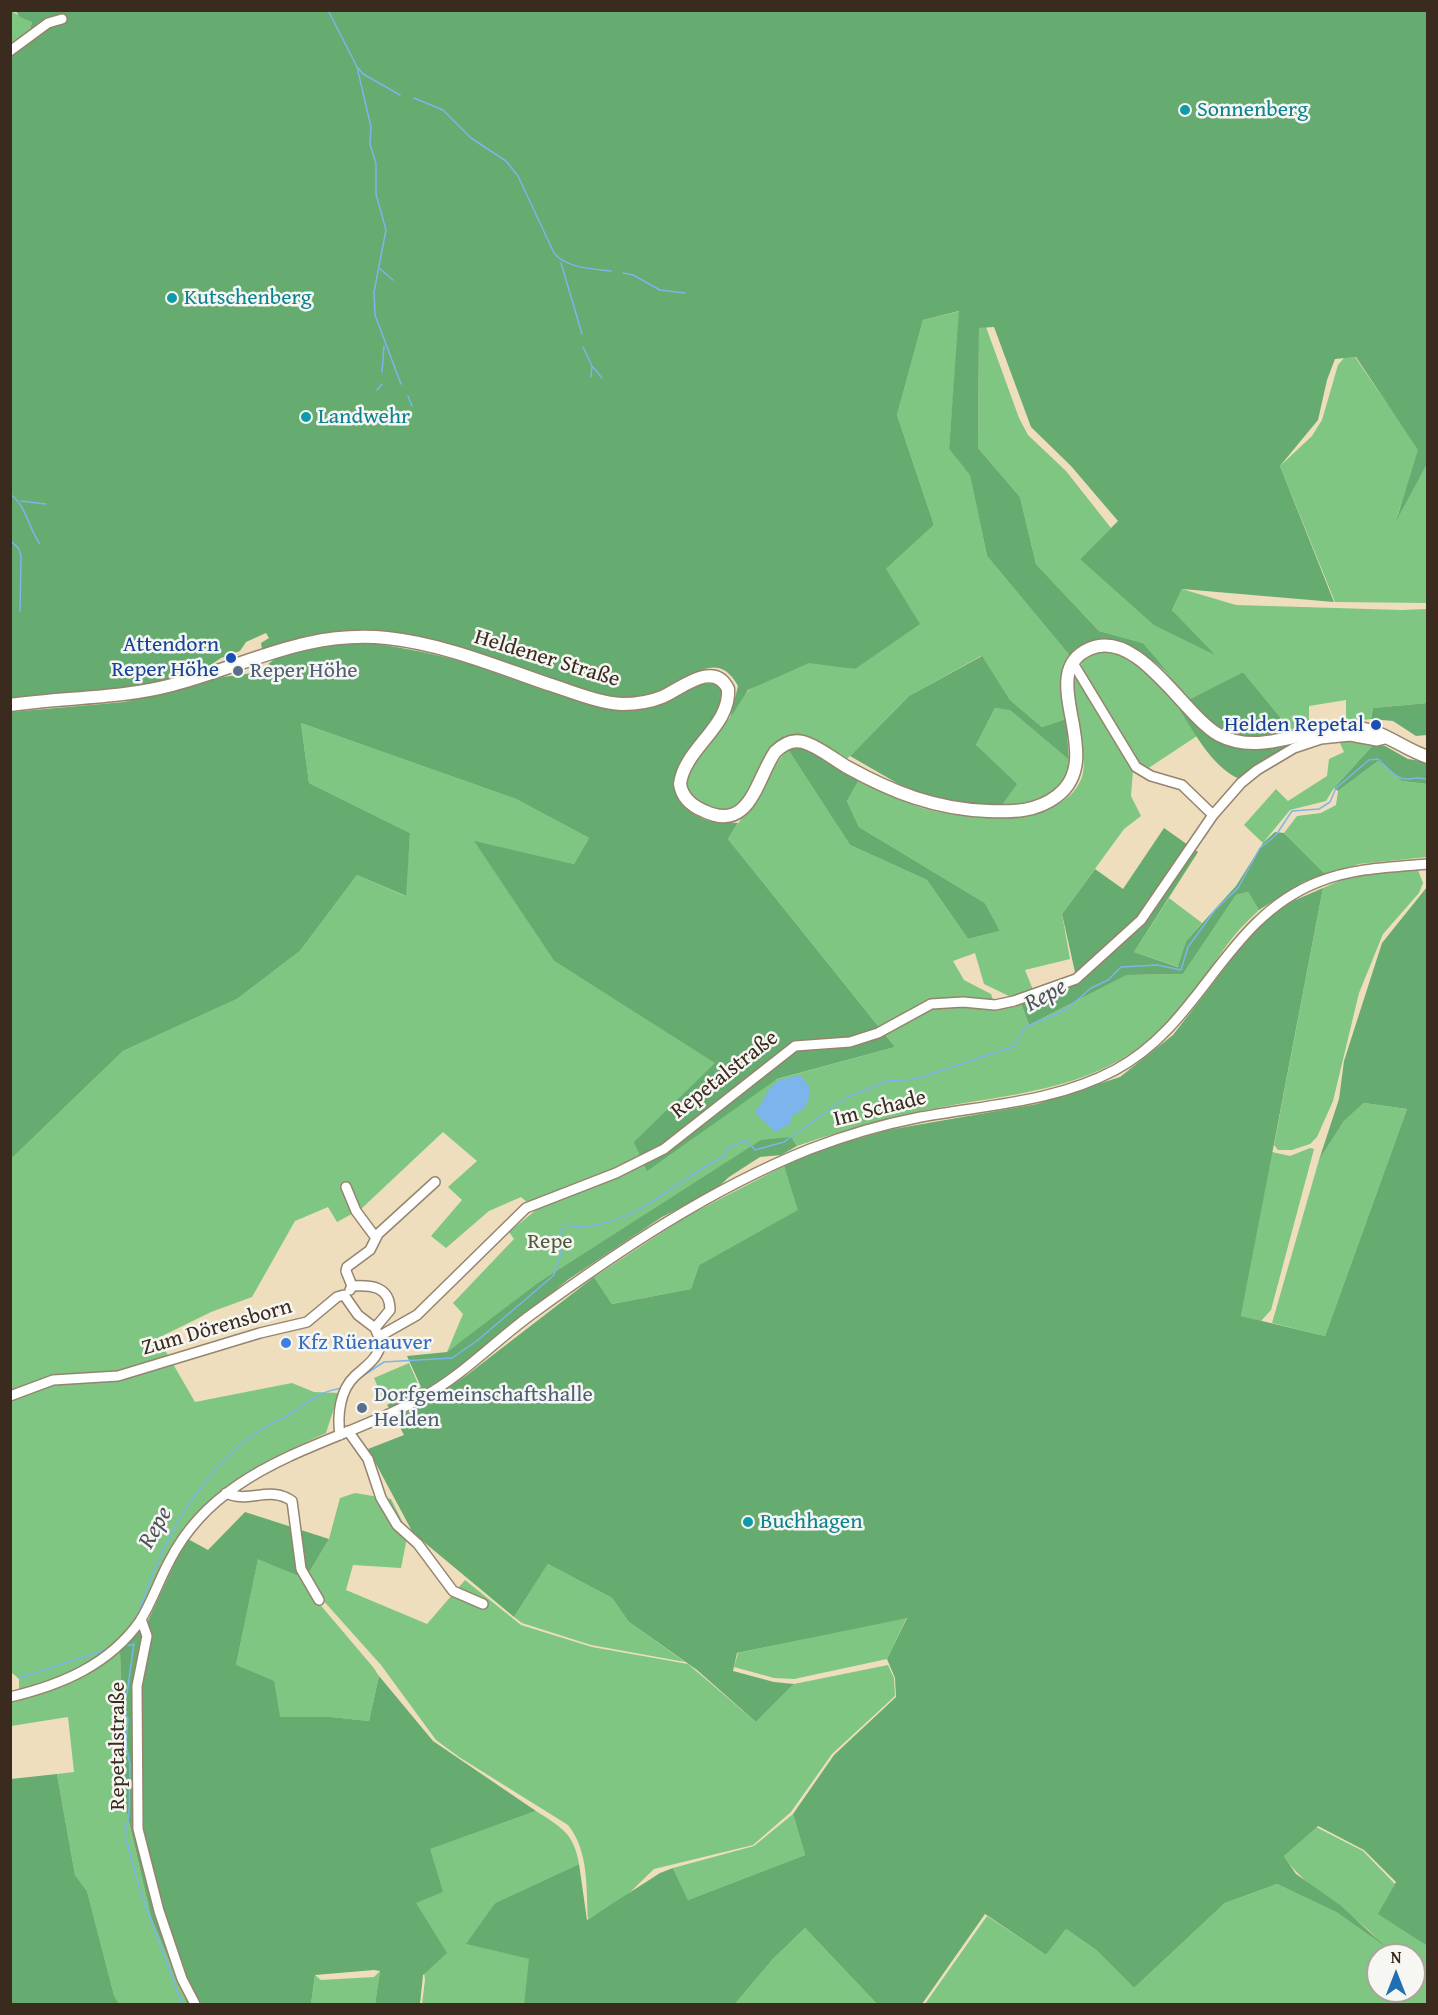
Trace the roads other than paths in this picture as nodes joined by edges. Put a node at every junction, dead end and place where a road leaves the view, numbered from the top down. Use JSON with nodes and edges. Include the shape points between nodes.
{"nodes":[{"id":1,"x":62,"y":19,"type":"dead end"},
{"id":2,"x":10,"y":51,"type":"edge"},
{"id":3,"x":1073,"y":663,"type":"junction"},
{"id":4,"x":10,"y":705,"type":"edge"},
{"id":5,"x":1389,"y":738,"type":"junction"},
{"id":6,"x":1428,"y":757,"type":"edge"},
{"id":7,"x":1213,"y":815,"type":"junction"},
{"id":8,"x":1428,"y":864,"type":"edge"},
{"id":9,"x":435,"y":1182,"type":"dead end"},
{"id":10,"x":346,"y":1187,"type":"dead end"},
{"id":11,"x":376,"y":1238,"type":"junction"},
{"id":12,"x":352,"y":1286,"type":"junction"},
{"id":13,"x":344,"y":1295,"type":"junction"},
{"id":14,"x":378,"y":1332,"type":"junction"},
{"id":15,"x":10,"y":1396,"type":"edge"},
{"id":16,"x":344,"y":1433,"type":"junction"},
{"id":17,"x":226,"y":1494,"type":"junction"},
{"id":18,"x":319,"y":1599,"type":"dead end"},
{"id":19,"x":483,"y":1604,"type":"dead end"},
{"id":20,"x":141,"y":1619,"type":"junction"},
{"id":21,"x":10,"y":1697,"type":"edge"},
{"id":22,"x":195,"y":2004,"type":"edge"}],
"edges":[{"from":1,"to":2,"type":"street","via":[[48,23]]},
{"from":3,"to":4,"type":"main road","name":"Heldener Straße","via":[[1067,686],[1077,756],[1075,775],[1053,799],[1012,812],[918,801],[809,744],[795,741],[775,752],[744,808],[732,816],[716,816],[686,800],[680,784],[726,706],[728,689],[720,678],[707,675],[660,698],[620,704],[429,645],[387,639],[324,638],[171,685],[119,696]]},
{"from":3,"to":5,"type":"main road","via":[[1090,649],[1104,646],[1123,650],[1156,674],[1208,727],[1236,741],[1266,742],[1347,728],[1366,729]]},
{"from":3,"to":7,"type":"street","via":[[1136,768],[1182,785]]},
{"from":5,"to":6,"type":"main road","name":"Repetalstraße"},
{"from":5,"to":7,"type":"street","name":"Repetalstraße","via":[[1377,741],[1350,736],[1306,743],[1257,770]]},
{"from":7,"to":14,"type":"street","name":"Repetalstraße","via":[[1141,920],[1076,979],[995,1005],[931,1004],[878,1033],[850,1042],[795,1046],[658,1153],[526,1208],[417,1315]]},
{"from":8,"to":16,"type":"street","name":"Im Schade","via":[[1330,877],[1277,903],[1240,937],[1166,1032],[1130,1062],[1102,1077],[1033,1099],[882,1125],[803,1152],[723,1191],[576,1282],[422,1398]]},
{"from":9,"to":11,"type":"street"},
{"from":10,"to":11,"type":"street","via":[[356,1211]]},
{"from":11,"to":12,"type":"street","via":[[370,1250],[346,1269]]},
{"from":12,"to":13,"type":"street"},
{"from":12,"to":14,"type":"street","via":[[377,1287],[388,1298],[390,1310]]},
{"from":13,"to":14,"type":"street","via":[[358,1315]]},
{"from":13,"to":15,"type":"street","name":"Zum Dörensborn","via":[[307,1322],[118,1376],[53,1380]]},
{"from":14,"to":16,"type":"street","via":[[381,1346],[377,1354],[352,1378],[343,1395],[339,1413]]},
{"from":16,"to":17,"type":"street","via":[[265,1468]]},
{"from":16,"to":19,"type":"street","via":[[368,1459],[381,1498],[397,1526],[418,1544],[453,1591]]},
{"from":17,"to":18,"type":"street","via":[[238,1498],[272,1494],[292,1501],[301,1569]]},
{"from":17,"to":20,"type":"street","via":[[180,1543]]},
{"from":20,"to":21,"type":"street","via":[[119,1645],[87,1669],[67,1680]]},
{"from":20,"to":22,"type":"street","name":"Repetalstraße","via":[[147,1636],[136,1686],[138,1829],[159,1911],[182,1979]]}]}
